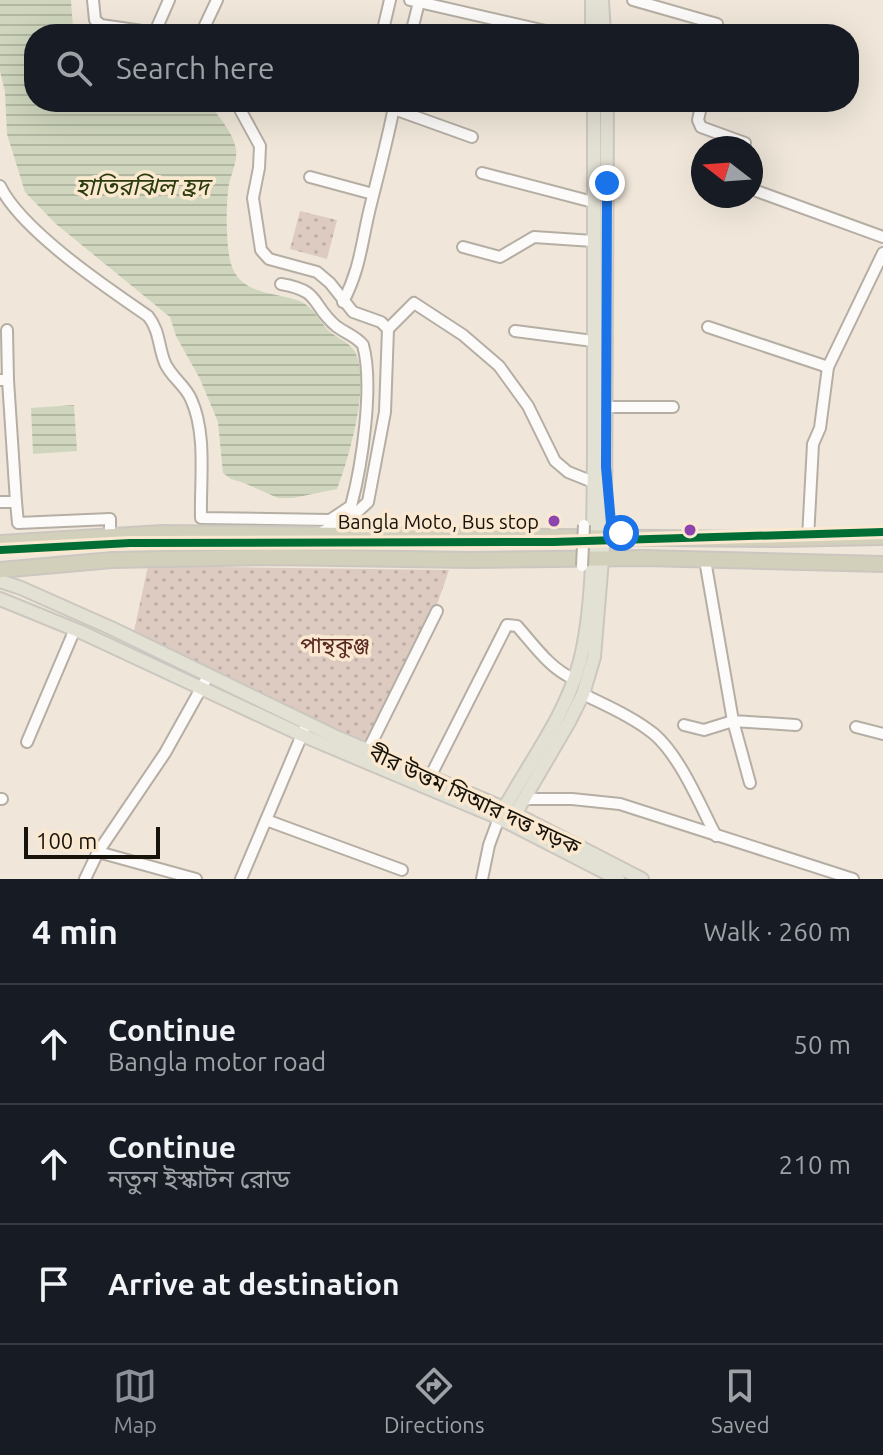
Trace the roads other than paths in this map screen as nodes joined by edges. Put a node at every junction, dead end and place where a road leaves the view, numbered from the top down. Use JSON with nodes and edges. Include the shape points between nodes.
{"nodes":[{"id":1,"x":93,"y":0,"type":"edge"},
{"id":2,"x":169,"y":0,"type":"edge"},
{"id":3,"x":217,"y":0,"type":"edge"},
{"id":4,"x":390,"y":0,"type":"edge"},
{"id":5,"x":592,"y":0,"type":"edge"},
{"id":6,"x":605,"y":0,"type":"edge"},
{"id":7,"x":633,"y":0,"type":"edge"},
{"id":8,"x":414,"y":1,"type":"edge"},
{"id":9,"x":100,"y":24,"type":"edge"},
{"id":10,"x":162,"y":24,"type":"edge"},
{"id":11,"x":206,"y":24,"type":"edge"},
{"id":12,"x":384,"y":24,"type":"edge"},
{"id":13,"x":412,"y":24,"type":"edge"},
{"id":14,"x":515,"y":24,"type":"edge"},
{"id":15,"x":592,"y":24,"type":"edge"},
{"id":16,"x":606,"y":24,"type":"edge"},
{"id":17,"x":702,"y":24,"type":"edge"},
{"id":18,"x":241,"y":112,"type":"edge"},
{"id":19,"x":394,"y":112,"type":"edge"},
{"id":20,"x":410,"y":112,"type":"edge"},
{"id":21,"x":595,"y":112,"type":"edge"},
{"id":22,"x":606,"y":112,"type":"edge"},
{"id":23,"x":700,"y":112,"type":"edge"},
{"id":24,"x":722,"y":136,"type":"edge"},
{"id":25,"x":472,"y":137,"type":"dead end"},
{"id":26,"x":482,"y":173,"type":"dead end"},
{"id":27,"x":310,"y":177,"type":"dead end"},
{"id":28,"x":600,"y":183,"type":"junction"},
{"id":29,"x":0,"y":186,"type":"edge"},
{"id":30,"x":763,"y":193,"type":"edge"},
{"id":31,"x":373,"y":194,"type":"junction"},
{"id":32,"x":593,"y":202,"type":"junction"},
{"id":33,"x":883,"y":237,"type":"edge"},
{"id":34,"x":593,"y":241,"type":"junction"},
{"id":35,"x":463,"y":247,"type":"dead end"},
{"id":36,"x":883,"y":253,"type":"edge"},
{"id":37,"x":281,"y":284,"type":"dead end"},
{"id":38,"x":352,"y":285,"type":"junction"},
{"id":39,"x":593,"y":289,"type":"junction"},
{"id":40,"x":607,"y":289,"type":"junction"},
{"id":41,"x":336,"y":291,"type":"junction"},
{"id":42,"x":343,"y":302,"type":"junction"},
{"id":43,"x":708,"y":327,"type":"dead end"},
{"id":44,"x":388,"y":329,"type":"junction"},
{"id":45,"x":7,"y":330,"type":"dead end"},
{"id":46,"x":515,"y":331,"type":"dead end"},
{"id":47,"x":593,"y":341,"type":"junction"},
{"id":48,"x":828,"y":367,"type":"junction"},
{"id":49,"x":4,"y":380,"type":"edge"},
{"id":50,"x":673,"y":407,"type":"dead end"},
{"id":51,"x":603,"y":413,"type":"junction"},
{"id":52,"x":606,"y":467,"type":"junction"},
{"id":53,"x":593,"y":482,"type":"junction"},
{"id":54,"x":0,"y":502,"type":"edge"},
{"id":55,"x":16,"y":502,"type":"junction"},
{"id":56,"x":595,"y":529,"type":"junction"},
{"id":57,"x":110,"y":536,"type":"junction"},
{"id":58,"x":314,"y":536,"type":"junction"},
{"id":59,"x":659,"y":537,"type":"junction"},
{"id":60,"x":883,"y":537,"type":"edge"},
{"id":61,"x":808,"y":538,"type":"junction"},
{"id":62,"x":3,"y":541,"type":"edge"},
{"id":63,"x":705,"y":560,"type":"junction"},
{"id":64,"x":592,"y":562,"type":"junction"},
{"id":65,"x":883,"y":564,"type":"edge"},
{"id":66,"x":0,"y":570,"type":"edge"},
{"id":67,"x":0,"y":581,"type":"edge"},
{"id":68,"x":0,"y":599,"type":"edge"},
{"id":69,"x":437,"y":611,"type":"dead end"},
{"id":70,"x":87,"y":617,"type":"junction"},
{"id":71,"x":111,"y":628,"type":"junction"},
{"id":72,"x":78,"y":630,"type":"junction"},
{"id":73,"x":104,"y":643,"type":"junction"},
{"id":74,"x":208,"y":676,"type":"junction"},
{"id":75,"x":574,"y":679,"type":"junction"},
{"id":76,"x":202,"y":689,"type":"junction"},
{"id":77,"x":583,"y":694,"type":"junction"},
{"id":78,"x":733,"y":721,"type":"junction"},
{"id":79,"x":684,"y":725,"type":"dead end"},
{"id":80,"x":796,"y":725,"type":"dead end"},
{"id":81,"x":856,"y":727,"type":"dead end"},
{"id":82,"x":304,"y":729,"type":"junction"},
{"id":83,"x":883,"y":734,"type":"edge"},
{"id":84,"x":27,"y":742,"type":"dead end"},
{"id":85,"x":368,"y":750,"type":"junction"},
{"id":86,"x":431,"y":775,"type":"junction"},
{"id":87,"x":750,"y":783,"type":"dead end"},
{"id":88,"x":523,"y":799,"type":"junction"},
{"id":89,"x":507,"y":816,"type":"junction"},
{"id":90,"x":266,"y":820,"type":"junction"},
{"id":91,"x":716,"y":836,"type":"junction"},
{"id":92,"x":98,"y":852,"type":"junction"},
{"id":93,"x":402,"y":870,"type":"dead end"},
{"id":94,"x":85,"y":879,"type":"edge"},
{"id":95,"x":196,"y":879,"type":"edge"},
{"id":96,"x":241,"y":879,"type":"edge"},
{"id":97,"x":482,"y":879,"type":"edge"},
{"id":98,"x":618,"y":879,"type":"edge"},
{"id":99,"x":642,"y":879,"type":"edge"},
{"id":100,"x":853,"y":879,"type":"edge"}],
"edges":[{"from":1,"to":9,"type":"street"},
{"from":2,"to":10,"type":"street"},
{"from":3,"to":11,"type":"street"},
{"from":4,"to":12,"type":"street"},
{"from":5,"to":15,"type":"main road"},
{"from":6,"to":16,"type":"main road"},
{"from":7,"to":17,"type":"street"},
{"from":8,"to":13,"type":"street"},
{"from":8,"to":14,"type":"street"},
{"from":18,"to":41,"type":"street","via":[[260,146],[253,198],[261,250],[269,259],[317,272]]},
{"from":19,"to":31,"type":"street"},
{"from":20,"to":25,"type":"street"},
{"from":21,"to":28,"type":"main road"},
{"from":22,"to":28,"type":"main road"},
{"from":23,"to":24,"type":"street","via":[[701,127]]},
{"from":26,"to":32,"type":"street"},
{"from":27,"to":31,"type":"street"},
{"from":28,"to":32,"type":"main road"},
{"from":28,"to":40,"type":"main road"},
{"from":29,"to":37,"type":"street","via":[[25,220],[156,325],[165,362],[191,399],[196,417],[201,518],[330,520],[351,506],[366,412],[363,345],[329,319],[313,295]]},
{"from":30,"to":33,"type":"street"},
{"from":31,"to":38,"type":"street"},
{"from":32,"to":34,"type":"main road"},
{"from":34,"to":35,"type":"street","via":[[534,237],[500,257]]},
{"from":34,"to":39,"type":"main road"},
{"from":36,"to":48,"type":"street"},
{"from":38,"to":41,"type":"street"},
{"from":38,"to":42,"type":"street"},
{"from":39,"to":40,"type":"main road"},
{"from":39,"to":47,"type":"main road"},
{"from":40,"to":51,"type":"main road"},
{"from":41,"to":42,"type":"street"},
{"from":42,"to":44,"type":"street"},
{"from":43,"to":48,"type":"street"},
{"from":44,"to":53,"type":"street","via":[[412,299],[463,335],[499,366],[528,406],[555,461]]},
{"from":44,"to":58,"type":"street","via":[[385,412],[368,502]]},
{"from":45,"to":49,"type":"street"},
{"from":46,"to":47,"type":"street"},
{"from":47,"to":51,"type":"main road"},
{"from":48,"to":61,"type":"street","via":[[813,444]]},
{"from":49,"to":55,"type":"street"},
{"from":50,"to":51,"type":"street"},
{"from":51,"to":52,"type":"main road"},
{"from":51,"to":53,"type":"main road"},
{"from":52,"to":56,"type":"main road"},
{"from":52,"to":59,"type":"main road","via":[[614,528]]},
{"from":53,"to":56,"type":"main road"},
{"from":54,"to":55,"type":"street"},
{"from":55,"to":57,"type":"street","via":[[18,523],[110,519]]},
{"from":56,"to":58,"type":"highway"},
{"from":56,"to":59,"type":"highway"},
{"from":56,"to":64,"type":"main road"},
{"from":57,"to":58,"type":"highway"},
{"from":57,"to":62,"type":"highway"},
{"from":59,"to":61,"type":"highway"},
{"from":60,"to":61,"type":"highway"},
{"from":63,"to":64,"type":"highway"},
{"from":63,"to":65,"type":"highway"},
{"from":63,"to":78,"type":"street"},
{"from":64,"to":66,"type":"highway","via":[[255,557],[112,560]]},
{"from":64,"to":75,"type":"main road"},
{"from":64,"to":77,"type":"main road","via":[[594,657]]},
{"from":67,"to":70,"type":"main road","name":"বীর উত্তম সিআর দত্ত সড়ক"},
{"from":68,"to":72,"type":"main road","name":"বীর উত্তম সিআর দত্ত সড়ক"},
{"from":69,"to":85,"type":"street"},
{"from":70,"to":71,"type":"main road","name":"বীর উত্তম সিআর দত্ত সড়ক"},
{"from":70,"to":72,"type":"main road"},
{"from":71,"to":73,"type":"main road"},
{"from":71,"to":74,"type":"main road","name":"বীর উত্তম সিআর দত্ত সড়ক"},
{"from":72,"to":73,"type":"main road","name":"বীর উত্তম সিআর দত্ত সড়ক"},
{"from":72,"to":84,"type":"street"},
{"from":73,"to":76,"type":"main road","name":"বীর উত্তম সিআর দত্ত সড়ক"},
{"from":74,"to":76,"type":"street"},
{"from":74,"to":82,"type":"main road","name":"বীর উত্তম সিআর দত্ত সড়ক"},
{"from":75,"to":86,"type":"street","via":[[544,657],[517,626],[507,625]]},
{"from":75,"to":89,"type":"main road"},
{"from":76,"to":82,"type":"main road","name":"বীর উত্তম সিআর দত্ত সড়ক"},
{"from":76,"to":92,"type":"street"},
{"from":77,"to":88,"type":"main road"},
{"from":77,"to":91,"type":"street","via":[[656,735]]},
{"from":78,"to":79,"type":"street","via":[[704,730]]},
{"from":78,"to":80,"type":"street"},
{"from":78,"to":87,"type":"street"},
{"from":81,"to":83,"type":"street"},
{"from":82,"to":85,"type":"main road","name":"বীর উত্তম সিআর দত্ত সড়ক"},
{"from":82,"to":89,"type":"main road","name":"বীর উত্তম সিআর দত্ত সড়ক"},
{"from":82,"to":90,"type":"street"},
{"from":85,"to":86,"type":"main road","name":"বীর উত্তম সিআর দত্ত সড়ক"},
{"from":86,"to":89,"type":"main road","name":"বীর উত্তম সিআর দত্ত সড়ক"},
{"from":88,"to":89,"type":"main road"},
{"from":88,"to":91,"type":"street","via":[[620,804]]},
{"from":89,"to":97,"type":"street","via":[[489,845]]},
{"from":89,"to":98,"type":"main road"},
{"from":89,"to":99,"type":"main road","name":"বীর উত্তম সিআর দত্ত সড়ক"},
{"from":90,"to":93,"type":"street"},
{"from":90,"to":96,"type":"street"},
{"from":91,"to":100,"type":"street"},
{"from":92,"to":94,"type":"street"},
{"from":92,"to":95,"type":"street"}]}
